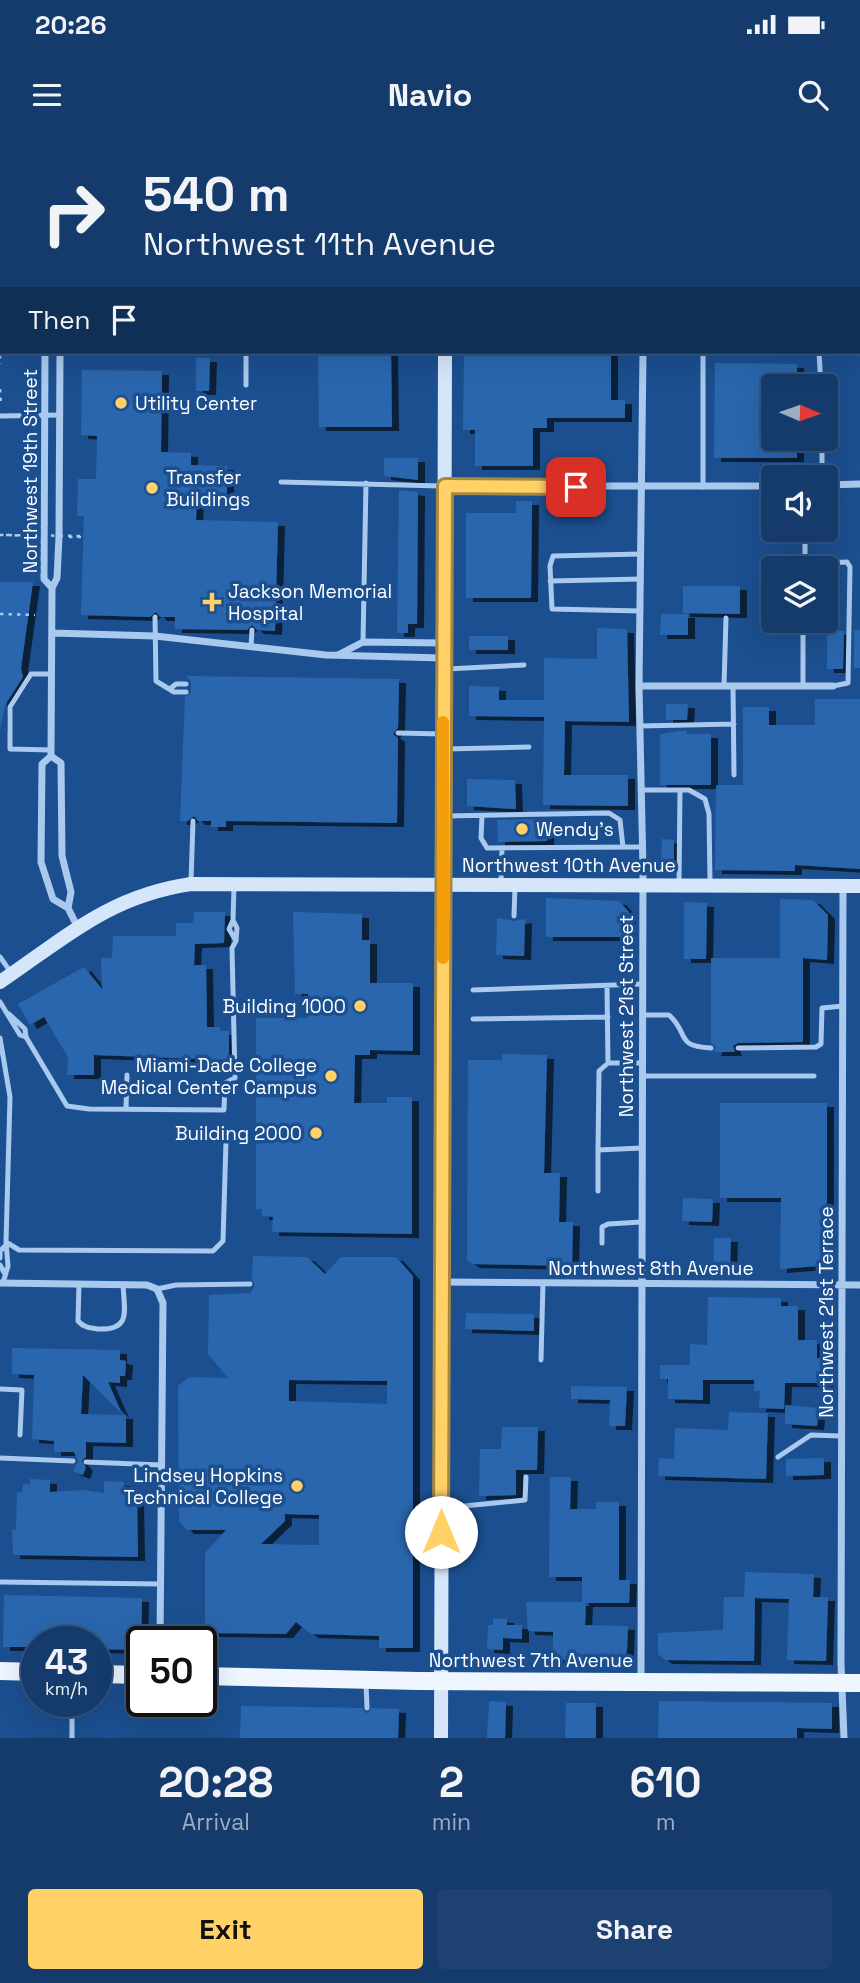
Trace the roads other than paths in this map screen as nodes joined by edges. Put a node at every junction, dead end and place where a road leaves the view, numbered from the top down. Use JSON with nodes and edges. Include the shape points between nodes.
{"nodes":[{"id":1,"x":45,"y":354,"type":"edge"},
{"id":2,"x":60,"y":354,"type":"edge"},
{"id":3,"x":246,"y":354,"type":"edge"},
{"id":4,"x":445,"y":354,"type":"edge"},
{"id":5,"x":643,"y":354,"type":"edge"},
{"id":6,"x":703,"y":354,"type":"edge"},
{"id":7,"x":819,"y":354,"type":"edge"},
{"id":8,"x":820,"y":374,"type":"edge"},
{"id":9,"x":246,"y":385,"type":"dead end"},
{"id":10,"x":45,"y":415,"type":"junction"},
{"id":11,"x":60,"y":415,"type":"junction"},
{"id":12,"x":0,"y":416,"type":"edge"},
{"id":13,"x":281,"y":482,"type":"dead end"},
{"id":14,"x":366,"y":482,"type":"junction"},
{"id":15,"x":860,"y":484,"type":"edge"},
{"id":16,"x":761,"y":485,"type":"edge"},
{"id":17,"x":838,"y":485,"type":"edge"},
{"id":18,"x":445,"y":486,"type":"junction"},
{"id":19,"x":702,"y":487,"type":"junction"},
{"id":20,"x":642,"y":488,"type":"junction"},
{"id":21,"x":641,"y":554,"type":"junction"},
{"id":22,"x":838,"y":563,"type":"edge"},
{"id":23,"x":641,"y":579,"type":"junction"},
{"id":24,"x":550,"y":581,"type":"junction"},
{"id":25,"x":52,"y":588,"type":"junction"},
{"id":26,"x":640,"y":611,"type":"junction"},
{"id":27,"x":155,"y":617,"type":"dead end"},
{"id":28,"x":726,"y":618,"type":"dead end"},
{"id":29,"x":252,"y":630,"type":"dead end"},
{"id":30,"x":52,"y":633,"type":"junction"},
{"id":31,"x":803,"y":633,"type":"edge"},
{"id":32,"x":155,"y":636,"type":"junction"},
{"id":33,"x":363,"y":642,"type":"junction"},
{"id":34,"x":444,"y":643,"type":"junction"},
{"id":35,"x":251,"y":647,"type":"junction"},
{"id":36,"x":337,"y":655,"type":"junction"},
{"id":37,"x":444,"y":664,"type":"junction"},
{"id":38,"x":524,"y":665,"type":"dead end"},
{"id":39,"x":51,"y":674,"type":"junction"},
{"id":40,"x":186,"y":684,"type":"dead end"},
{"id":41,"x":639,"y":686,"type":"junction"},
{"id":42,"x":724,"y":686,"type":"junction"},
{"id":43,"x":733,"y":686,"type":"junction"},
{"id":44,"x":803,"y":686,"type":"junction"},
{"id":45,"x":833,"y":686,"type":"joint"},
{"id":46,"x":171,"y":688,"type":"junction"},
{"id":47,"x":186,"y":692,"type":"dead end"},
{"id":48,"x":734,"y":724,"type":"junction"},
{"id":49,"x":640,"y":726,"type":"junction"},
{"id":50,"x":398,"y":733,"type":"dead end"},
{"id":51,"x":443,"y":741,"type":"junction"},
{"id":52,"x":529,"y":747,"type":"dead end"},
{"id":53,"x":51,"y":753,"type":"junction"},
{"id":54,"x":734,"y":775,"type":"dead end"},
{"id":55,"x":641,"y":790,"type":"junction"},
{"id":56,"x":680,"y":790,"type":"junction"},
{"id":57,"x":443,"y":816,"type":"junction"},
{"id":58,"x":481,"y":816,"type":"junction"},
{"id":59,"x":193,"y":821,"type":"dead end"},
{"id":60,"x":623,"y":847,"type":"junction"},
{"id":61,"x":642,"y":847,"type":"junction"},
{"id":62,"x":502,"y":848,"type":"junction"},
{"id":63,"x":234,"y":883,"type":"junction"},
{"id":64,"x":508,"y":883,"type":"junction"},
{"id":65,"x":643,"y":883,"type":"junction"},
{"id":66,"x":191,"y":884,"type":"junction"},
{"id":67,"x":679,"y":884,"type":"junction"},
{"id":68,"x":443,"y":885,"type":"junction"},
{"id":69,"x":710,"y":885,"type":"junction"},
{"id":70,"x":843,"y":886,"type":"junction"},
{"id":71,"x":860,"y":886,"type":"edge"},
{"id":72,"x":68,"y":908,"type":"junction"},
{"id":73,"x":514,"y":916,"type":"dead end"},
{"id":74,"x":77,"y":926,"type":"junction"},
{"id":75,"x":0,"y":957,"type":"edge"},
{"id":76,"x":6,"y":978,"type":"edge"},
{"id":77,"x":642,"y":985,"type":"junction"},
{"id":78,"x":607,"y":987,"type":"junction"},
{"id":79,"x":473,"y":990,"type":"dead end"},
{"id":80,"x":0,"y":1002,"type":"edge"},
{"id":81,"x":843,"y":1006,"type":"junction"},
{"id":82,"x":642,"y":1015,"type":"junction"},
{"id":83,"x":608,"y":1017,"type":"junction"},
{"id":84,"x":473,"y":1019,"type":"dead end"},
{"id":85,"x":0,"y":1038,"type":"edge"},
{"id":86,"x":711,"y":1048,"type":"dead end"},
{"id":87,"x":738,"y":1048,"type":"dead end"},
{"id":88,"x":608,"y":1063,"type":"junction"},
{"id":89,"x":642,"y":1063,"type":"junction"},
{"id":90,"x":127,"y":1075,"type":"dead end"},
{"id":91,"x":642,"y":1076,"type":"junction"},
{"id":92,"x":814,"y":1076,"type":"dead end"},
{"id":93,"x":126,"y":1109,"type":"junction"},
{"id":94,"x":226,"y":1141,"type":"dead end"},
{"id":95,"x":642,"y":1148,"type":"junction"},
{"id":96,"x":598,"y":1150,"type":"junction"},
{"id":97,"x":598,"y":1191,"type":"dead end"},
{"id":98,"x":641,"y":1222,"type":"junction"},
{"id":99,"x":602,"y":1243,"type":"dead end"},
{"id":100,"x":6,"y":1244,"type":"junction"},
{"id":101,"x":0,"y":1258,"type":"edge"},
{"id":102,"x":0,"y":1265,"type":"edge"},
{"id":103,"x":5,"y":1274,"type":"junction"},
{"id":104,"x":442,"y":1282,"type":"junction"},
{"id":105,"x":1,"y":1283,"type":"edge"},
{"id":106,"x":542,"y":1283,"type":"junction"},
{"id":107,"x":79,"y":1284,"type":"junction"},
{"id":108,"x":123,"y":1284,"type":"junction"},
{"id":109,"x":250,"y":1284,"type":"dead end"},
{"id":110,"x":641,"y":1284,"type":"junction"},
{"id":111,"x":842,"y":1284,"type":"junction"},
{"id":112,"x":860,"y":1284,"type":"edge"},
{"id":113,"x":157,"y":1289,"type":"junction"},
{"id":114,"x":541,"y":1360,"type":"dead end"},
{"id":115,"x":0,"y":1389,"type":"edge"},
{"id":116,"x":20,"y":1435,"type":"dead end"},
{"id":117,"x":841,"y":1436,"type":"junction"},
{"id":118,"x":778,"y":1457,"type":"dead end"},
{"id":119,"x":0,"y":1458,"type":"edge"},
{"id":120,"x":73,"y":1461,"type":"dead end"},
{"id":121,"x":86,"y":1462,"type":"dead end"},
{"id":122,"x":161,"y":1465,"type":"junction"},
{"id":123,"x":526,"y":1477,"type":"dead end"},
{"id":124,"x":441,"y":1508,"type":"junction"},
{"id":125,"x":0,"y":1581,"type":"edge"},
{"id":126,"x":161,"y":1584,"type":"junction"},
{"id":127,"x":160,"y":1626,"type":"edge"},
{"id":128,"x":0,"y":1671,"type":"edge"},
{"id":129,"x":21,"y":1672,"type":"edge"},
{"id":130,"x":217,"y":1676,"type":"edge"},
{"id":131,"x":366,"y":1680,"type":"junction"},
{"id":132,"x":441,"y":1681,"type":"junction"},
{"id":133,"x":641,"y":1681,"type":"junction"},
{"id":134,"x":851,"y":1683,"type":"edge"},
{"id":135,"x":367,"y":1708,"type":"dead end"},
{"id":136,"x":72,"y":1717,"type":"edge"},
{"id":137,"x":72,"y":1738,"type":"edge"},
{"id":138,"x":441,"y":1738,"type":"edge"},
{"id":139,"x":844,"y":1738,"type":"edge"}],
"edges":[{"from":1,"to":10,"type":"street","name":"Northwest 19th Street"},
{"from":2,"to":11,"type":"street","name":"Northwest 19th Street"},
{"from":3,"to":9,"type":"lane"},
{"from":4,"to":18,"type":"main road"},
{"from":5,"to":20,"type":"street","name":"Northwest 21st Street"},
{"from":6,"to":19,"type":"lane"},
{"from":7,"to":8,"type":"lane"},
{"from":10,"to":11,"type":"lane"},
{"from":10,"to":12,"type":"lane"},
{"from":10,"to":25,"type":"street","name":"Northwest 19th Street","via":[[44,579]]},
{"from":11,"to":25,"type":"street","name":"Northwest 19th Street","via":[[60,537]]},
{"from":13,"to":14,"type":"lane"},
{"from":14,"to":18,"type":"lane"},
{"from":14,"to":33,"type":"lane"},
{"from":15,"to":17,"type":"street"},
{"from":16,"to":19,"type":"street"},
{"from":18,"to":20,"type":"street"},
{"from":18,"to":34,"type":"main road"},
{"from":19,"to":20,"type":"street"},
{"from":20,"to":21,"type":"street","name":"Northwest 21st Street"},
{"from":21,"to":23,"type":"street","name":"Northwest 21st Street"},
{"from":21,"to":24,"type":"lane","via":[[553,556]]},
{"from":22,"to":45,"type":"lane","via":[[847,562],[850,567],[848,683]]},
{"from":23,"to":24,"type":"lane"},
{"from":23,"to":26,"type":"street","name":"Northwest 21st Street"},
{"from":24,"to":26,"type":"lane","via":[[552,609]]},
{"from":25,"to":30,"type":"street","name":"Northwest 19th Street"},
{"from":26,"to":41,"type":"street","name":"Northwest 21st Street"},
{"from":27,"to":32,"type":"lane"},
{"from":28,"to":42,"type":"lane"},
{"from":29,"to":35,"type":"lane"},
{"from":30,"to":32,"type":"street"},
{"from":30,"to":39,"type":"street","name":"Northwest 19th Street"},
{"from":31,"to":44,"type":"lane"},
{"from":32,"to":35,"type":"street"},
{"from":32,"to":46,"type":"lane","via":[[156,681]]},
{"from":33,"to":34,"type":"street"},
{"from":33,"to":36,"type":"street"},
{"from":34,"to":37,"type":"main road"},
{"from":35,"to":36,"type":"street"},
{"from":36,"to":37,"type":"street"},
{"from":37,"to":38,"type":"lane"},
{"from":37,"to":51,"type":"main road"},
{"from":39,"to":53,"type":"street","name":"Northwest 19th Street"},
{"from":39,"to":53,"type":"lane","via":[[31,674],[10,707],[10,749]]},
{"from":40,"to":46,"type":"lane"},
{"from":41,"to":42,"type":"street"},
{"from":41,"to":49,"type":"street","name":"Northwest 21st Street"},
{"from":42,"to":43,"type":"street"},
{"from":43,"to":44,"type":"street"},
{"from":43,"to":48,"type":"lane"},
{"from":44,"to":45,"type":"street"},
{"from":46,"to":47,"type":"lane"},
{"from":48,"to":49,"type":"lane"},
{"from":48,"to":54,"type":"lane"},
{"from":49,"to":55,"type":"street","name":"Northwest 21st Street"},
{"from":50,"to":51,"type":"lane"},
{"from":51,"to":52,"type":"lane"},
{"from":51,"to":57,"type":"main road"},
{"from":53,"to":72,"type":"street","name":"Northwest 19th Street","via":[[61,763],[62,856],[71,892]]},
{"from":53,"to":72,"type":"street","name":"Northwest 19th Street","via":[[42,764],[41,862],[53,899]]},
{"from":55,"to":56,"type":"lane"},
{"from":55,"to":61,"type":"street","name":"Northwest 21st Street"},
{"from":56,"to":67,"type":"lane"},
{"from":56,"to":69,"type":"lane","via":[[705,799]]},
{"from":57,"to":58,"type":"lane"},
{"from":57,"to":68,"type":"main road"},
{"from":58,"to":60,"type":"lane","via":[[609,813],[620,820]]},
{"from":58,"to":62,"type":"lane","via":[[483,846]]},
{"from":59,"to":66,"type":"lane"},
{"from":60,"to":61,"type":"lane"},
{"from":60,"to":62,"type":"lane"},
{"from":61,"to":65,"type":"street","name":"Northwest 21st Street"},
{"from":62,"to":64,"type":"lane"},
{"from":63,"to":66,"type":"main road","name":"Northwest 10th Avenue"},
{"from":63,"to":68,"type":"main road","name":"Northwest 10th Avenue"},
{"from":63,"to":93,"type":"lane","via":[[229,933],[236,941],[232,948],[235,1078],[225,1083],[224,1110]]},
{"from":64,"to":65,"type":"main road","name":"Northwest 10th Avenue"},
{"from":64,"to":68,"type":"main road","name":"Northwest 10th Avenue"},
{"from":64,"to":73,"type":"lane"},
{"from":65,"to":67,"type":"main road","name":"Northwest 10th Avenue"},
{"from":65,"to":77,"type":"street","name":"Northwest 21st Street"},
{"from":66,"to":74,"type":"main road","name":"Northwest 10th Avenue","via":[[151,892]]},
{"from":67,"to":69,"type":"main road","name":"Northwest 10th Avenue"},
{"from":68,"to":104,"type":"main road"},
{"from":69,"to":70,"type":"main road","name":"Northwest 10th Avenue"},
{"from":70,"to":71,"type":"main road","name":"Northwest 10th Avenue"},
{"from":70,"to":81,"type":"street","name":"Northwest 21st Terrace"},
{"from":72,"to":74,"type":"street","name":"Northwest 19th Street"},
{"from":74,"to":76,"type":"main road","name":"Northwest 10th Avenue"},
{"from":75,"to":76,"type":"lane"},
{"from":77,"to":78,"type":"lane"},
{"from":77,"to":82,"type":"street","name":"Northwest 21st Street"},
{"from":78,"to":79,"type":"lane"},
{"from":78,"to":83,"type":"lane"},
{"from":80,"to":93,"type":"lane","via":[[67,1106]]},
{"from":81,"to":87,"type":"lane","via":[[822,1008],[821,1044],[816,1047]]},
{"from":81,"to":111,"type":"street","name":"Northwest 21st Terrace"},
{"from":82,"to":86,"type":"lane","via":[[669,1015],[678,1022],[690,1047]]},
{"from":82,"to":89,"type":"street","name":"Northwest 21st Street"},
{"from":83,"to":84,"type":"lane"},
{"from":83,"to":88,"type":"lane"},
{"from":85,"to":100,"type":"lane","via":[[10,1097]]},
{"from":88,"to":89,"type":"lane"},
{"from":88,"to":96,"type":"lane","via":[[599,1071]]},
{"from":89,"to":91,"type":"street","name":"Northwest 21st Street"},
{"from":90,"to":93,"type":"lane"},
{"from":91,"to":92,"type":"lane"},
{"from":91,"to":95,"type":"street","name":"Northwest 21st Street"},
{"from":94,"to":100,"type":"lane","via":[[223,1241],[213,1251],[19,1250]]},
{"from":95,"to":96,"type":"lane"},
{"from":95,"to":98,"type":"street","name":"Northwest 21st Street"},
{"from":96,"to":97,"type":"lane"},
{"from":98,"to":99,"type":"lane","via":[[602,1227]]},
{"from":98,"to":110,"type":"street","name":"Northwest 21st Street"},
{"from":100,"to":101,"type":"lane"},
{"from":100,"to":103,"type":"lane"},
{"from":102,"to":103,"type":"lane"},
{"from":103,"to":105,"type":"lane"},
{"from":104,"to":106,"type":"street","name":"Northwest 8th Avenue"},
{"from":104,"to":124,"type":"main road"},
{"from":105,"to":107,"type":"street"},
{"from":106,"to":110,"type":"street","name":"Northwest 8th Avenue"},
{"from":106,"to":114,"type":"lane"},
{"from":107,"to":108,"type":"street"},
{"from":107,"to":108,"type":"lane","via":[[78,1321],[92,1328],[116,1329],[124,1315]]},
{"from":108,"to":113,"type":"street"},
{"from":109,"to":113,"type":"lane"},
{"from":110,"to":111,"type":"street","name":"Northwest 8th Avenue"},
{"from":110,"to":133,"type":"street","name":"Northwest 21st Street"},
{"from":111,"to":112,"type":"street","name":"Northwest 8th Avenue"},
{"from":111,"to":117,"type":"street","name":"Northwest 21st Terrace"},
{"from":113,"to":122,"type":"street","via":[[163,1303]]},
{"from":115,"to":116,"type":"lane","via":[[22,1390]]},
{"from":117,"to":118,"type":"lane","via":[[811,1435]]},
{"from":117,"to":134,"type":"street","name":"Northwest 21st Terrace"},
{"from":119,"to":120,"type":"lane"},
{"from":121,"to":122,"type":"lane"},
{"from":122,"to":126,"type":"street"},
{"from":123,"to":124,"type":"lane","via":[[526,1500]]},
{"from":124,"to":132,"type":"main road"},
{"from":125,"to":126,"type":"lane"},
{"from":126,"to":127,"type":"street"},
{"from":128,"to":129,"type":"main road"},
{"from":130,"to":131,"type":"main road","name":"Northwest 7th Avenue"},
{"from":131,"to":132,"type":"main road","name":"Northwest 7th Avenue"},
{"from":131,"to":135,"type":"lane"},
{"from":132,"to":133,"type":"main road","name":"Northwest 7th Avenue"},
{"from":132,"to":138,"type":"main road"},
{"from":133,"to":134,"type":"main road","name":"Northwest 7th Avenue"},
{"from":134,"to":139,"type":"street","name":"Northwest 21st Terrace"},
{"from":136,"to":137,"type":"lane"}]}
